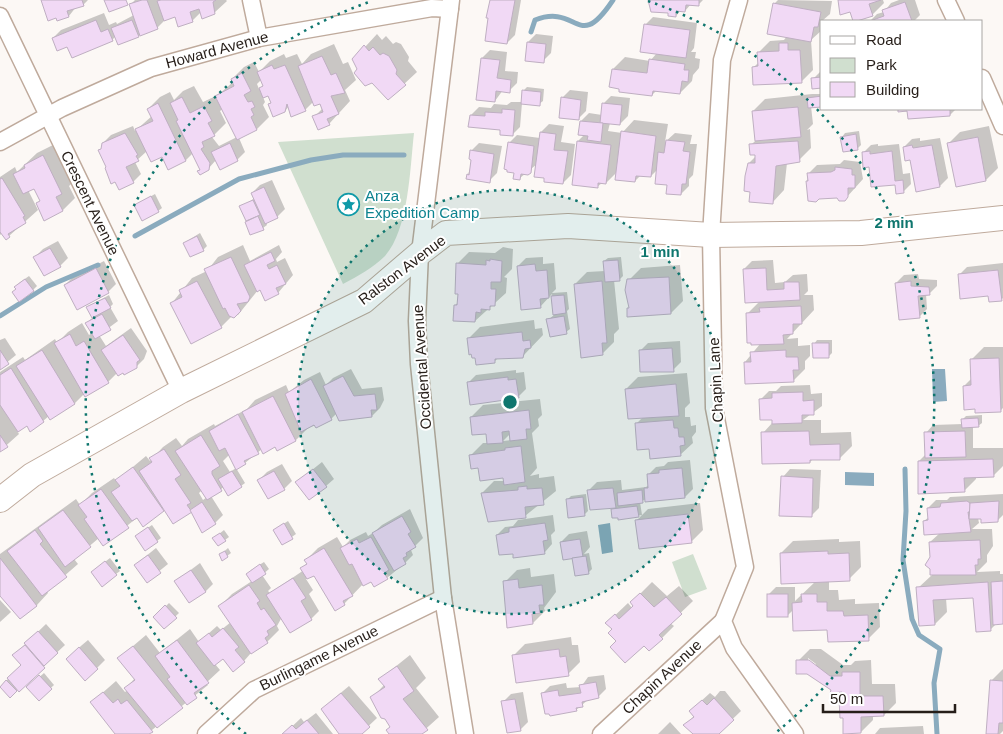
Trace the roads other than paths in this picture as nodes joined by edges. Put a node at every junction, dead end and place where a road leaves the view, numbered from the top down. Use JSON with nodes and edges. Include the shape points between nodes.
{"nodes":[{"id":1,"x":251,"y":0,"type":"edge"},
{"id":2,"x":739,"y":0,"type":"edge"},
{"id":3,"x":946,"y":0,"type":"edge"},
{"id":4,"x":451,"y":5,"type":"edge"},
{"id":5,"x":0,"y":16,"type":"edge"},
{"id":6,"x":956,"y":20,"type":"edge"},
{"id":7,"x":259,"y":38,"type":"junction"},
{"id":8,"x":983,"y":80,"type":"edge"},
{"id":9,"x":47,"y":115,"type":"junction"},
{"id":10,"x":1003,"y":126,"type":"edge"},
{"id":11,"x":0,"y":142,"type":"edge"},
{"id":12,"x":1003,"y":218,"type":"edge"},
{"id":13,"x":711,"y":235,"type":"junction"},
{"id":14,"x":420,"y":253,"type":"junction"},
{"id":15,"x":182,"y":390,"type":"junction"},
{"id":16,"x":0,"y":500,"type":"edge"},
{"id":17,"x":443,"y":598,"type":"junction"},
{"id":18,"x":723,"y":621,"type":"junction"},
{"id":19,"x":206,"y":734,"type":"edge"},
{"id":20,"x":465,"y":734,"type":"edge"},
{"id":21,"x":601,"y":734,"type":"edge"},
{"id":22,"x":795,"y":734,"type":"edge"}],
"edges":[{"from":1,"to":7,"type":"street"},
{"from":2,"to":13,"type":"street","name":"Chapin Lane","via":[[722,60]]},
{"from":3,"to":6,"type":"street"},
{"from":4,"to":7,"type":"street","name":"Howard Avenue"},
{"from":4,"to":14,"type":"street","name":"Occidental Avenue"},
{"from":5,"to":9,"type":"street","name":"Crescent Avenue"},
{"from":7,"to":9,"type":"street","name":"Howard Avenue","via":[[151,68]]},
{"from":8,"to":10,"type":"street"},
{"from":9,"to":11,"type":"street","name":"Howard Avenue"},
{"from":9,"to":15,"type":"street","name":"Crescent Avenue"},
{"from":12,"to":13,"type":"street","name":"Ralston Avenue","via":[[862,234]]},
{"from":13,"to":14,"type":"street","name":"Ralston Avenue","via":[[568,226],[446,234]]},
{"from":13,"to":18,"type":"street","name":"Chapin Lane","via":[[714,408],[745,567]]},
{"from":14,"to":15,"type":"street","name":"Ralston Avenue","via":[[364,301]]},
{"from":14,"to":17,"type":"street","name":"Occidental Avenue","via":[[419,364]]},
{"from":15,"to":16,"type":"street","name":"Ralston Avenue","via":[[32,475]]},
{"from":17,"to":19,"type":"street","name":"Burlingame Avenue","via":[[254,690]]},
{"from":17,"to":20,"type":"street","name":"Occidental Avenue"},
{"from":18,"to":21,"type":"street","name":"Chapin Avenue"},
{"from":18,"to":22,"type":"street","via":[[734,648]]}]}
